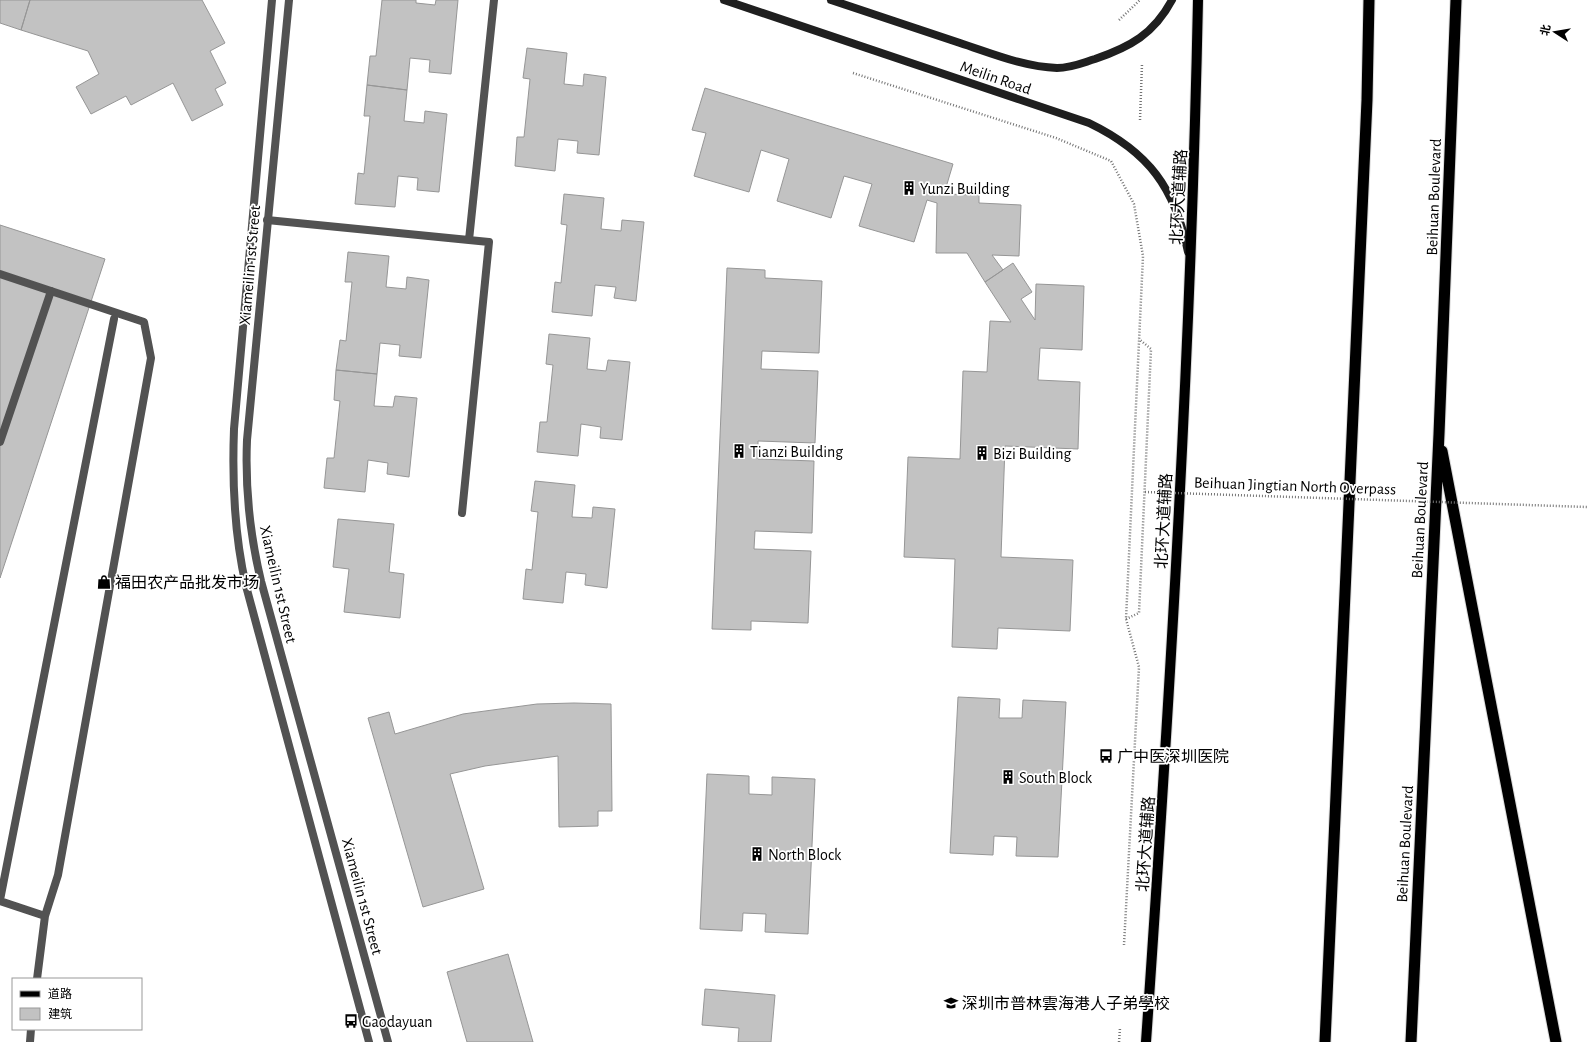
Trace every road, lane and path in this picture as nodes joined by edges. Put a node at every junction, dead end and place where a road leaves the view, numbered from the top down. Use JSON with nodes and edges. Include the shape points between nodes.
{"nodes":[{"id":1,"x":272,"y":0,"type":"edge"},
{"id":2,"x":288,"y":0,"type":"edge"},
{"id":3,"x":494,"y":0,"type":"edge"},
{"id":4,"x":724,"y":0,"type":"edge"},
{"id":5,"x":831,"y":0,"type":"edge"},
{"id":6,"x":1140,"y":0,"type":"edge"},
{"id":7,"x":1172,"y":0,"type":"edge"},
{"id":8,"x":1198,"y":0,"type":"edge"},
{"id":9,"x":1369,"y":0,"type":"edge"},
{"id":10,"x":1456,"y":0,"type":"edge"},
{"id":11,"x":1119,"y":20,"type":"dead end"},
{"id":12,"x":1142,"y":64,"type":"dead end"},
{"id":13,"x":853,"y":73,"type":"dead end"},
{"id":14,"x":1140,"y":120,"type":"dead end"},
{"id":15,"x":267,"y":220,"type":"junction"},
{"id":16,"x":469,"y":240,"type":"junction"},
{"id":17,"x":1190,"y":261,"type":"junction"},
{"id":18,"x":0,"y":274,"type":"edge"},
{"id":19,"x":51,"y":291,"type":"junction"},
{"id":20,"x":114,"y":319,"type":"dead end"},
{"id":21,"x":1139,"y":339,"type":"junction"},
{"id":22,"x":1439,"y":434,"type":"junction"},
{"id":23,"x":0,"y":442,"type":"edge"},
{"id":24,"x":1145,"y":492,"type":"junction"},
{"id":25,"x":1587,"y":507,"type":"edge"},
{"id":26,"x":462,"y":513,"type":"dead end"},
{"id":27,"x":1126,"y":619,"type":"junction"},
{"id":28,"x":0,"y":900,"type":"edge"},
{"id":29,"x":45,"y":916,"type":"junction"},
{"id":30,"x":1124,"y":945,"type":"dead end"},
{"id":31,"x":37,"y":978,"type":"edge"},
{"id":32,"x":1120,"y":1028,"type":"dead end"},
{"id":33,"x":31,"y":1030,"type":"edge"},
{"id":34,"x":30,"y":1042,"type":"edge"},
{"id":35,"x":369,"y":1042,"type":"edge"},
{"id":36,"x":388,"y":1042,"type":"edge"},
{"id":37,"x":1119,"y":1042,"type":"edge"},
{"id":38,"x":1146,"y":1042,"type":"edge"},
{"id":39,"x":1325,"y":1042,"type":"edge"},
{"id":40,"x":1411,"y":1042,"type":"edge"},
{"id":41,"x":1556,"y":1042,"type":"edge"}],
"edges":[{"from":1,"to":35,"type":"street","name":"Xiameilin 1st Street","via":[[235,422],[235,525],[246,586]]},
{"from":2,"to":15,"type":"street","name":"Xiameilin 1st Street"},
{"from":3,"to":16,"type":"street"},
{"from":4,"to":17,"type":"main road","name":"Meilin Road","via":[[1109,132],[1150,165],[1170,194],[1183,228]]},
{"from":5,"to":7,"type":"main road","name":"Meilin Road","via":[[995,55],[1059,68],[1072,67],[1132,44],[1152,28]]},
{"from":6,"to":11,"type":"path"},
{"from":8,"to":17,"type":"main road","name":"北环大道辅路"},
{"from":9,"to":39,"type":"highway"},
{"from":10,"to":22,"type":"highway","name":"Beihuan Boulevard"},
{"from":12,"to":14,"type":"path"},
{"from":13,"to":21,"type":"path","via":[[1056,138],[1111,161],[1134,204],[1143,256]]},
{"from":15,"to":16,"type":"street"},
{"from":15,"to":36,"type":"street","name":"Xiameilin 1st Street","via":[[247,440],[247,492],[251,529],[261,581]]},
{"from":16,"to":26,"type":"street","via":[[489,242]]},
{"from":17,"to":38,"type":"main road","name":"北环大道辅路","via":[[1170,697]]},
{"from":18,"to":19,"type":"street"},
{"from":19,"to":23,"type":"street","bridge":true},
{"from":19,"to":29,"type":"street","via":[[144,322],[151,358],[58,875]]},
{"from":20,"to":28,"type":"street"},
{"from":21,"to":24,"type":"path","via":[[1151,349]]},
{"from":21,"to":27,"type":"path"},
{"from":22,"to":40,"type":"highway","name":"Beihuan Boulevard"},
{"from":22,"to":41,"type":"highway"},
{"from":24,"to":25,"type":"path","name":"Beihuan Jingtian North Overpass","bridge":true},
{"from":24,"to":27,"type":"path","via":[[1139,613]]},
{"from":27,"to":30,"type":"path","via":[[1139,667]]},
{"from":28,"to":29,"type":"street"},
{"from":29,"to":31,"type":"street"},
{"from":32,"to":37,"type":"path"},
{"from":33,"to":34,"type":"street"}]}
